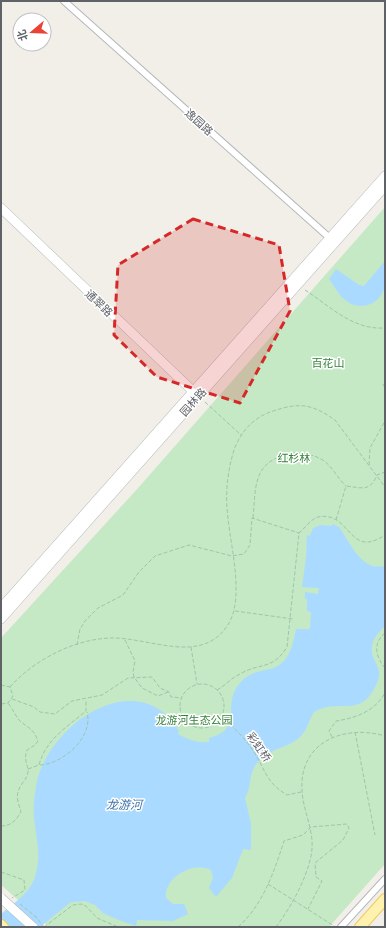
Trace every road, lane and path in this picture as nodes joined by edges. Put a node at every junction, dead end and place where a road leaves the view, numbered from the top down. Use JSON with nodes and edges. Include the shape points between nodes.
{"nodes":[{"id":1,"x":64,"y":1,"type":"edge"},
{"id":2,"x":385,"y":176,"type":"edge"},
{"id":3,"x":385,"y":186,"type":"edge"},
{"id":4,"x":1,"y":208,"type":"edge"},
{"id":5,"x":332,"y":240,"type":"junction"},
{"id":6,"x":297,"y":285,"type":"junction"},
{"id":7,"x":385,"y":328,"type":"edge"},
{"id":8,"x":383,"y":384,"type":"dead end"},
{"id":9,"x":385,"y":388,"type":"edge"},
{"id":10,"x":196,"y":394,"type":"junction"},
{"id":11,"x":385,"y":421,"type":"edge"},
{"id":12,"x":241,"y":435,"type":"junction"},
{"id":13,"x":369,"y":466,"type":"junction"},
{"id":14,"x":385,"y":472,"type":"edge"},
{"id":15,"x":377,"y":475,"type":"junction"},
{"id":16,"x":346,"y":486,"type":"junction"},
{"id":17,"x":385,"y":487,"type":"edge"},
{"id":18,"x":252,"y":518,"type":"junction"},
{"id":19,"x":336,"y":520,"type":"junction"},
{"id":20,"x":299,"y":533,"type":"junction"},
{"id":21,"x":385,"y":535,"type":"edge"},
{"id":22,"x":232,"y":556,"type":"junction"},
{"id":23,"x":1,"y":608,"type":"edge"},
{"id":24,"x":235,"y":611,"type":"junction"},
{"id":25,"x":1,"y":619,"type":"edge"},
{"id":26,"x":290,"y":619,"type":"junction"},
{"id":27,"x":293,"y":619,"type":"dead end"},
{"id":28,"x":385,"y":633,"type":"edge"},
{"id":29,"x":125,"y":639,"type":"junction"},
{"id":30,"x":77,"y":645,"type":"junction"},
{"id":31,"x":191,"y":647,"type":"junction"},
{"id":32,"x":385,"y":668,"type":"edge"},
{"id":33,"x":134,"y":678,"type":"junction"},
{"id":34,"x":197,"y":684,"type":"junction"},
{"id":35,"x":1,"y":685,"type":"edge"},
{"id":36,"x":10,"y":687,"type":"junction"},
{"id":37,"x":217,"y":690,"type":"junction"},
{"id":38,"x":169,"y":692,"type":"junction"},
{"id":39,"x":385,"y":692,"type":"edge"},
{"id":40,"x":182,"y":698,"type":"junction"},
{"id":41,"x":12,"y":699,"type":"junction"},
{"id":42,"x":86,"y":699,"type":"junction"},
{"id":43,"x":8,"y":703,"type":"junction"},
{"id":44,"x":1,"y":704,"type":"edge"},
{"id":45,"x":86,"y":711,"type":"junction"},
{"id":46,"x":222,"y":716,"type":"junction"},
{"id":47,"x":355,"y":732,"type":"junction"},
{"id":48,"x":385,"y":736,"type":"edge"},
{"id":49,"x":332,"y":737,"type":"junction"},
{"id":50,"x":39,"y":765,"type":"junction"},
{"id":51,"x":28,"y":769,"type":"junction"},
{"id":52,"x":302,"y":792,"type":"junction"},
{"id":53,"x":1,"y":826,"type":"edge"},
{"id":54,"x":311,"y":827,"type":"junction"},
{"id":55,"x":375,"y":835,"type":"dead end"},
{"id":56,"x":1,"y":872,"type":"edge"},
{"id":57,"x":385,"y":879,"type":"edge"},
{"id":58,"x":268,"y":884,"type":"junction"},
{"id":59,"x":293,"y":899,"type":"junction"},
{"id":60,"x":385,"y":899,"type":"edge"},
{"id":61,"x":4,"y":900,"type":"edge"},
{"id":62,"x":308,"y":909,"type":"junction"},
{"id":63,"x":33,"y":927,"type":"edge"},
{"id":64,"x":44,"y":927,"type":"edge"},
{"id":65,"x":118,"y":927,"type":"edge"},
{"id":66,"x":238,"y":927,"type":"edge"},
{"id":67,"x":276,"y":927,"type":"edge"},
{"id":68,"x":336,"y":927,"type":"edge"},
{"id":69,"x":341,"y":927,"type":"edge"},
{"id":70,"x":360,"y":927,"type":"edge"}],
"edges":[{"from":1,"to":5,"type":"street","name":"逸园路"},
{"from":2,"to":5,"type":"street","name":"园林路"},
{"from":3,"to":5,"type":"street","name":"园林路"},
{"from":4,"to":10,"type":"street","name":"通翠路"},
{"from":5,"to":6,"type":"street","name":"园林路"},
{"from":5,"to":10,"type":"street","name":"园林路"},
{"from":6,"to":7,"type":"path","via":[[348,320],[363,326]]},
{"from":6,"to":10,"type":"street","name":"园林路"},
{"from":8,"to":9,"type":"path"},
{"from":10,"to":12,"type":"path"},
{"from":10,"to":23,"type":"street","name":"园林路"},
{"from":10,"to":25,"type":"street","name":"园林路"},
{"from":11,"to":13,"type":"path","via":[[370,448]]},
{"from":12,"to":13,"type":"path","via":[[249,425],[268,413],[295,405],[308,406],[335,420]]},
{"from":12,"to":22,"type":"path","via":[[230,462],[227,480]]},
{"from":13,"to":15,"type":"path"},
{"from":14,"to":15,"type":"path"},
{"from":15,"to":16,"type":"path","via":[[374,483],[365,488]]},
{"from":15,"to":17,"type":"path"},
{"from":16,"to":18,"type":"path","via":[[321,459],[295,452],[279,457],[266,463],[259,473]]},
{"from":16,"to":19,"type":"path"},
{"from":18,"to":20,"type":"path"},
{"from":18,"to":22,"type":"path","via":[[248,550],[244,554]]},
{"from":19,"to":20,"type":"path","via":[[318,517]]},
{"from":19,"to":21,"type":"path","via":[[362,543],[375,541]]},
{"from":20,"to":26,"type":"path"},
{"from":22,"to":24,"type":"path"},
{"from":22,"to":30,"type":"path","via":[[189,545],[155,556],[139,572],[123,595],[98,608],[85,621]]},
{"from":24,"to":26,"type":"path"},
{"from":24,"to":31,"type":"path","via":[[221,632],[209,641]]},
{"from":26,"to":27,"type":"path"},
{"from":26,"to":37,"type":"path","via":[[287,647],[282,654],[270,664],[251,668]]},
{"from":28,"to":32,"type":"path","via":[[376,646],[377,656]]},
{"from":29,"to":30,"type":"path","via":[[111,638]]},
{"from":29,"to":31,"type":"path","via":[[177,648]]},
{"from":29,"to":33,"type":"path","via":[[135,661]]},
{"from":30,"to":36,"type":"path","via":[[42,660]]},
{"from":31,"to":34,"type":"path"},
{"from":33,"to":38,"type":"path","via":[[152,677],[160,688]]},
{"from":33,"to":38,"type":"path","via":[[147,692],[158,696]]},
{"from":33,"to":42,"type":"path","via":[[120,681],[102,695]]},
{"from":34,"to":37,"type":"path","via":[[211,686]]},
{"from":34,"to":40,"type":"path","via":[[185,692]]},
{"from":35,"to":36,"type":"path"},
{"from":36,"to":41,"type":"path","via":[[13,692]]},
{"from":37,"to":46,"type":"path","via":[[224,702]]},
{"from":38,"to":40,"type":"path","via":[[171,697]]},
{"from":39,"to":49,"type":"path","via":[[370,710],[346,720],[336,721],[329,731]]},
{"from":40,"to":46,"type":"path","via":[[181,712],[184,719],[197,728],[212,726]]},
{"from":41,"to":42,"type":"path","via":[[48,715],[62,711],[72,701]]},
{"from":41,"to":43,"type":"path"},
{"from":42,"to":45,"type":"path"},
{"from":43,"to":44,"type":"path"},
{"from":43,"to":51,"type":"path","via":[[19,720],[29,726],[38,740],[27,750],[25,762]]},
{"from":45,"to":50,"type":"path","via":[[57,734],[47,747]]},
{"from":45,"to":50,"type":"path","via":[[87,722],[74,748],[54,763]]},
{"from":46,"to":52,"type":"path","name":"彩虹桥","via":[[250,747],[269,781],[287,796]]},
{"from":47,"to":48,"type":"path"},
{"from":47,"to":49,"type":"path"},
{"from":47,"to":55,"type":"path"},
{"from":49,"to":52,"type":"path","via":[[312,753],[302,778]]},
{"from":50,"to":51,"type":"path"},
{"from":51,"to":53,"type":"path","via":[[26,780],[18,792],[21,811],[18,818],[7,826]]},
{"from":52,"to":54,"type":"path"},
{"from":54,"to":58,"type":"path","via":[[303,835],[284,841]]},
{"from":54,"to":59,"type":"path","via":[[311,855]]},
{"from":54,"to":62,"type":"path","via":[[347,824],[349,828],[343,840],[315,863],[316,877],[322,881]]},
{"from":56,"to":61,"type":"path","via":[[24,880],[26,885],[25,890]]},
{"from":57,"to":69,"type":"street"},
{"from":58,"to":59,"type":"path"},
{"from":58,"to":66,"type":"path","via":[[253,912]]},
{"from":59,"to":62,"type":"path"},
{"from":59,"to":67,"type":"path"},
{"from":60,"to":70,"type":"main road"},
{"from":61,"to":63,"type":"street","bridge":true},
{"from":62,"to":68,"type":"path"},
{"from":64,"to":65,"type":"path","via":[[73,905],[81,904],[98,918]]}]}
